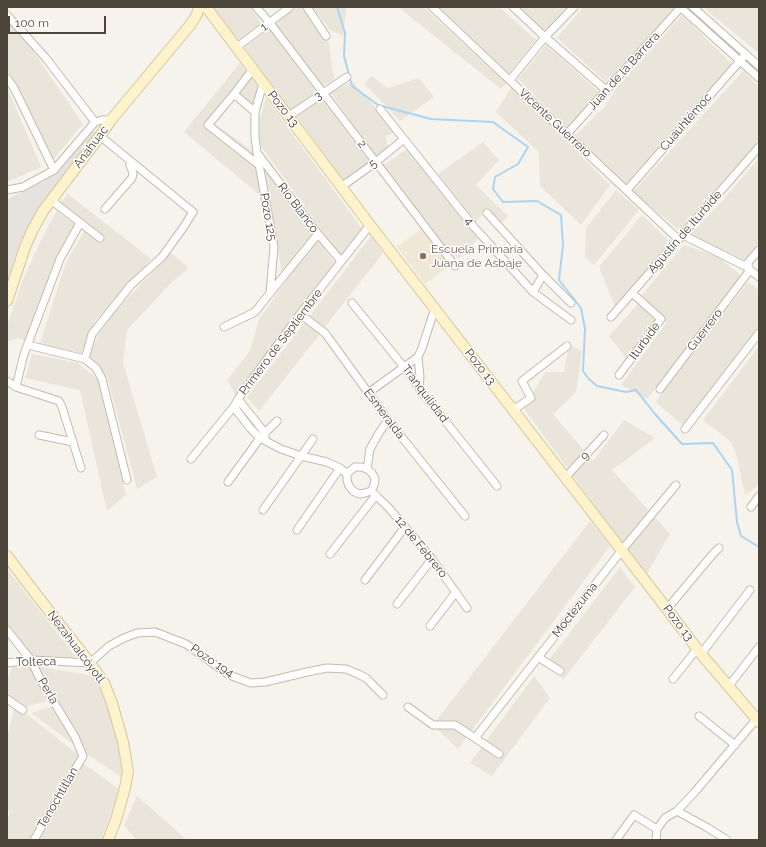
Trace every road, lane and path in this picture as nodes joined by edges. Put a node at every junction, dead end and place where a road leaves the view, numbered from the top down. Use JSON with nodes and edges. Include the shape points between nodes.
{"nodes":[{"id":1,"x":199,"y":7,"type":"edge"},
{"id":2,"x":206,"y":7,"type":"edge"},
{"id":3,"x":256,"y":7,"type":"edge"},
{"id":4,"x":290,"y":7,"type":"edge"},
{"id":5,"x":306,"y":7,"type":"edge"},
{"id":6,"x":432,"y":7,"type":"edge"},
{"id":7,"x":513,"y":7,"type":"edge"},
{"id":8,"x":574,"y":7,"type":"edge"},
{"id":9,"x":680,"y":7,"type":"edge"},
{"id":10,"x":693,"y":7,"type":"edge"},
{"id":11,"x":7,"y":15,"type":"edge"},
{"id":12,"x":270,"y":23,"type":"junction"},
{"id":13,"x":326,"y":36,"type":"dead end"},
{"id":14,"x":545,"y":37,"type":"junction"},
{"id":15,"x":237,"y":47,"type":"junction"},
{"id":16,"x":746,"y":54,"type":"junction"},
{"id":17,"x":740,"y":61,"type":"junction"},
{"id":18,"x":759,"y":66,"type":"edge"},
{"id":19,"x":253,"y":69,"type":"junction"},
{"id":20,"x":753,"y":72,"type":"junction"},
{"id":21,"x":347,"y":77,"type":"dead end"},
{"id":22,"x":7,"y":78,"type":"edge"},
{"id":23,"x":759,"y":78,"type":"edge"},
{"id":24,"x":510,"y":80,"type":"junction"},
{"id":25,"x":263,"y":83,"type":"junction"},
{"id":26,"x":607,"y":91,"type":"junction"},
{"id":27,"x":323,"y":93,"type":"junction"},
{"id":28,"x":234,"y":94,"type":"junction"},
{"id":29,"x":380,"y":109,"type":"dead end"},
{"id":30,"x":255,"y":112,"type":"junction"},
{"id":31,"x":289,"y":116,"type":"junction"},
{"id":32,"x":112,"y":120,"type":"junction"},
{"id":33,"x":95,"y":122,"type":"junction"},
{"id":34,"x":567,"y":134,"type":"junction"},
{"id":35,"x":100,"y":136,"type":"junction"},
{"id":36,"x":404,"y":139,"type":"junction"},
{"id":37,"x":759,"y":147,"type":"edge"},
{"id":38,"x":257,"y":153,"type":"junction"},
{"id":39,"x":130,"y":161,"type":"junction"},
{"id":40,"x":376,"y":162,"type":"junction"},
{"id":41,"x":259,"y":165,"type":"junction"},
{"id":42,"x":54,"y":170,"type":"junction"},
{"id":43,"x":341,"y":186,"type":"junction"},
{"id":44,"x":7,"y":190,"type":"edge"},
{"id":45,"x":627,"y":190,"type":"junction"},
{"id":46,"x":51,"y":200,"type":"junction"},
{"id":47,"x":105,"y":209,"type":"dead end"},
{"id":48,"x":487,"y":213,"type":"dead end"},
{"id":49,"x":80,"y":223,"type":"junction"},
{"id":50,"x":370,"y":225,"type":"junction"},
{"id":51,"x":318,"y":234,"type":"junction"},
{"id":52,"x":680,"y":237,"type":"junction"},
{"id":53,"x":100,"y":238,"type":"dead end"},
{"id":54,"x":759,"y":250,"type":"edge"},
{"id":55,"x":341,"y":261,"type":"junction"},
{"id":56,"x":455,"y":266,"type":"dead end"},
{"id":57,"x":747,"y":268,"type":"junction"},
{"id":58,"x":759,"y":271,"type":"edge"},
{"id":59,"x":543,"y":274,"type":"junction"},
{"id":60,"x":759,"y":277,"type":"edge"},
{"id":61,"x":533,"y":292,"type":"junction"},
{"id":62,"x":270,"y":293,"type":"junction"},
{"id":63,"x":632,"y":293,"type":"junction"},
{"id":64,"x":7,"y":301,"type":"edge"},
{"id":65,"x":352,"y":303,"type":"dead end"},
{"id":66,"x":571,"y":303,"type":"dead end"},
{"id":67,"x":435,"y":308,"type":"junction"},
{"id":68,"x":300,"y":314,"type":"junction"},
{"id":69,"x":611,"y":316,"type":"dead end"},
{"id":70,"x":571,"y":320,"type":"dead end"},
{"id":71,"x":224,"y":327,"type":"dead end"},
{"id":72,"x":759,"y":333,"type":"edge"},
{"id":73,"x":28,"y":345,"type":"junction"},
{"id":74,"x":567,"y":346,"type":"dead end"},
{"id":75,"x":418,"y":357,"type":"junction"},
{"id":76,"x":84,"y":359,"type":"junction"},
{"id":77,"x":404,"y":367,"type":"junction"},
{"id":78,"x":619,"y":376,"type":"dead end"},
{"id":79,"x":7,"y":381,"type":"edge"},
{"id":80,"x":16,"y":387,"type":"junction"},
{"id":81,"x":419,"y":388,"type":"junction"},
{"id":82,"x":660,"y":389,"type":"dead end"},
{"id":83,"x":368,"y":393,"type":"junction"},
{"id":84,"x":236,"y":402,"type":"junction"},
{"id":85,"x":513,"y":410,"type":"junction"},
{"id":86,"x":388,"y":420,"type":"junction"},
{"id":87,"x":277,"y":422,"type":"dead end"},
{"id":88,"x":685,"y":429,"type":"dead end"},
{"id":89,"x":39,"y":435,"type":"dead end"},
{"id":90,"x":604,"y":435,"type":"dead end"},
{"id":91,"x":264,"y":437,"type":"junction"},
{"id":92,"x":313,"y":439,"type":"dead end"},
{"id":93,"x":73,"y":442,"type":"junction"},
{"id":94,"x":301,"y":456,"type":"junction"},
{"id":95,"x":191,"y":458,"type":"dead end"},
{"id":96,"x":81,"y":468,"type":"dead end"},
{"id":97,"x":340,"y":468,"type":"junction"},
{"id":98,"x":367,"y":469,"type":"junction"},
{"id":99,"x":347,"y":474,"type":"junction"},
{"id":100,"x":565,"y":478,"type":"junction"},
{"id":101,"x":127,"y":480,"type":"dead end"},
{"id":102,"x":228,"y":482,"type":"dead end"},
{"id":103,"x":676,"y":485,"type":"dead end"},
{"id":104,"x":497,"y":486,"type":"dead end"},
{"id":105,"x":373,"y":493,"type":"junction"},
{"id":106,"x":759,"y":496,"type":"edge"},
{"id":107,"x":751,"y":506,"type":"dead end"},
{"id":108,"x":263,"y":510,"type":"dead end"},
{"id":109,"x":465,"y":516,"type":"dead end"},
{"id":110,"x":404,"y":527,"type":"junction"},
{"id":111,"x":297,"y":530,"type":"dead end"},
{"id":112,"x":719,"y":548,"type":"dead end"},
{"id":113,"x":622,"y":550,"type":"junction"},
{"id":114,"x":330,"y":554,"type":"dead end"},
{"id":115,"x":7,"y":556,"type":"edge"},
{"id":116,"x":432,"y":559,"type":"junction"},
{"id":117,"x":365,"y":580,"type":"dead end"},
{"id":118,"x":750,"y":590,"type":"dead end"},
{"id":119,"x":456,"y":592,"type":"junction"},
{"id":120,"x":397,"y":604,"type":"dead end"},
{"id":121,"x":467,"y":608,"type":"dead end"},
{"id":122,"x":667,"y":609,"type":"junction"},
{"id":123,"x":430,"y":626,"type":"dead end"},
{"id":124,"x":7,"y":630,"type":"edge"},
{"id":125,"x":759,"y":647,"type":"edge"},
{"id":126,"x":699,"y":652,"type":"junction"},
{"id":127,"x":538,"y":657,"type":"junction"},
{"id":128,"x":31,"y":660,"type":"junction"},
{"id":129,"x":7,"y":663,"type":"edge"},
{"id":130,"x":90,"y":663,"type":"junction"},
{"id":131,"x":560,"y":671,"type":"dead end"},
{"id":132,"x":673,"y":679,"type":"dead end"},
{"id":133,"x":728,"y":687,"type":"junction"},
{"id":134,"x":383,"y":695,"type":"dead end"},
{"id":135,"x":7,"y":699,"type":"edge"},
{"id":136,"x":408,"y":707,"type":"dead end"},
{"id":137,"x":23,"y":710,"type":"dead end"},
{"id":138,"x":699,"y":716,"type":"dead end"},
{"id":139,"x":758,"y":719,"type":"edge"},
{"id":140,"x":475,"y":738,"type":"junction"},
{"id":141,"x":735,"y":745,"type":"junction"},
{"id":142,"x":499,"y":754,"type":"dead end"},
{"id":143,"x":83,"y":756,"type":"joint"},
{"id":144,"x":677,"y":811,"type":"junction"},
{"id":145,"x":657,"y":830,"type":"junction"},
{"id":146,"x":34,"y":840,"type":"edge"},
{"id":147,"x":108,"y":840,"type":"edge"},
{"id":148,"x":616,"y":840,"type":"edge"},
{"id":149,"x":656,"y":840,"type":"edge"},
{"id":150,"x":727,"y":840,"type":"edge"}],
"edges":[{"from":1,"to":32,"type":"main road","name":"Anáhuac","via":[[191,24]]},
{"from":2,"to":15,"type":"main road","name":"Pozo 13"},
{"from":3,"to":12,"type":"street","name":"2"},
{"from":4,"to":12,"type":"street","name":"1"},
{"from":5,"to":13,"type":"street"},
{"from":6,"to":24,"type":"street","name":"Vicente Guerrero"},
{"from":7,"to":14,"type":"street"},
{"from":8,"to":14,"type":"street"},
{"from":9,"to":17,"type":"street"},
{"from":9,"to":26,"type":"street","name":"Juan de la Barrera"},
{"from":10,"to":16,"type":"street"},
{"from":11,"to":33,"type":"street","via":[[45,57]]},
{"from":12,"to":15,"type":"street","name":"1"},
{"from":12,"to":27,"type":"street","name":"2"},
{"from":14,"to":24,"type":"street"},
{"from":14,"to":26,"type":"street"},
{"from":15,"to":19,"type":"main road","name":"Pozo 13"},
{"from":16,"to":17,"type":"street","name":"Cuauhtémoc"},
{"from":16,"to":18,"type":"street"},
{"from":17,"to":20,"type":"street"},
{"from":17,"to":45,"type":"street","name":"Cuauhtémoc"},
{"from":18,"to":20,"type":"street"},
{"from":19,"to":25,"type":"main road","name":"Pozo 13"},
{"from":19,"to":28,"type":"street"},
{"from":20,"to":23,"type":"street"},
{"from":21,"to":27,"type":"street","name":"3"},
{"from":22,"to":42,"type":"street"},
{"from":24,"to":34,"type":"street","name":"Vicente Guerrero"},
{"from":25,"to":30,"type":"street","name":"Pozo 125"},
{"from":25,"to":31,"type":"main road","name":"Pozo 13"},
{"from":26,"to":34,"type":"street","name":"Juan de la Barrera"},
{"from":27,"to":31,"type":"street","name":"3"},
{"from":27,"to":40,"type":"street","name":"2"},
{"from":28,"to":30,"type":"street"},
{"from":28,"to":41,"type":"street","via":[[208,125]]},
{"from":29,"to":36,"type":"street","name":"4"},
{"from":30,"to":38,"type":"street","name":"Pozo 125"},
{"from":31,"to":43,"type":"main road","name":"Pozo 13"},
{"from":32,"to":33,"type":"street"},
{"from":32,"to":35,"type":"main road","name":"Anáhuac"},
{"from":33,"to":42,"type":"street"},
{"from":34,"to":45,"type":"street","name":"Vicente Guerrero"},
{"from":35,"to":39,"type":"street"},
{"from":35,"to":46,"type":"main road","name":"Anáhuac"},
{"from":36,"to":40,"type":"street","name":"5"},
{"from":36,"to":61,"type":"street","name":"4","via":[[474,227]]},
{"from":37,"to":52,"type":"street","name":"Agustín de Iturbide"},
{"from":38,"to":41,"type":"street","name":"Pozo 125"},
{"from":38,"to":51,"type":"street","name":"Río Blanco"},
{"from":39,"to":47,"type":"street","via":[[132,178]]},
{"from":39,"to":76,"type":"street","via":[[193,212],[162,257],[131,285],[92,334]]},
{"from":40,"to":43,"type":"street","name":"5"},
{"from":40,"to":56,"type":"street","name":"2"},
{"from":41,"to":62,"type":"street","name":"Pozo 125","via":[[274,248]]},
{"from":42,"to":44,"type":"street","via":[[23,187]]},
{"from":43,"to":50,"type":"main road","name":"Pozo 13"},
{"from":45,"to":52,"type":"street","name":"Vicente Guerrero"},
{"from":46,"to":49,"type":"street"},
{"from":46,"to":64,"type":"main road","name":"Anáhuac","via":[[25,247]]},
{"from":48,"to":59,"type":"street"},
{"from":49,"to":53,"type":"street"},
{"from":49,"to":73,"type":"street","via":[[60,259]]},
{"from":50,"to":55,"type":"street","name":"Primero de Septiembre"},
{"from":50,"to":67,"type":"main road","name":"Pozo 13"},
{"from":51,"to":55,"type":"street","name":"Río Blanco"},
{"from":51,"to":62,"type":"street"},
{"from":52,"to":57,"type":"street","name":"Vicente Guerrero"},
{"from":52,"to":63,"type":"street","name":"Agustín de Iturbide"},
{"from":54,"to":57,"type":"street","name":"Guerrero"},
{"from":55,"to":68,"type":"street","name":"Primero de Septiembre"},
{"from":57,"to":58,"type":"street"},
{"from":57,"to":60,"type":"street","name":"Vicente Guerrero"},
{"from":57,"to":82,"type":"street","name":"Guerrero"},
{"from":59,"to":61,"type":"street"},
{"from":59,"to":66,"type":"street"},
{"from":61,"to":70,"type":"street","name":"4"},
{"from":62,"to":71,"type":"street","via":[[255,312]]},
{"from":63,"to":69,"type":"street","name":"Agustín de Iturbide"},
{"from":63,"to":78,"type":"street","name":"Iturbide","via":[[661,319]]},
{"from":65,"to":77,"type":"street","name":"Tranquilidad"},
{"from":67,"to":75,"type":"street"},
{"from":67,"to":85,"type":"main road","name":"Pozo 13"},
{"from":68,"to":83,"type":"street","name":"Esmeralda","via":[[325,333]]},
{"from":68,"to":84,"type":"street","name":"Primero de Septiembre"},
{"from":72,"to":88,"type":"street"},
{"from":73,"to":76,"type":"street"},
{"from":73,"to":80,"type":"street"},
{"from":74,"to":85,"type":"street","via":[[522,381],[531,398]]},
{"from":75,"to":77,"type":"street"},
{"from":75,"to":81,"type":"street"},
{"from":76,"to":101,"type":"street","via":[[96,368],[102,379]]},
{"from":77,"to":81,"type":"street","name":"Tranquilidad"},
{"from":77,"to":83,"type":"street"},
{"from":79,"to":80,"type":"street"},
{"from":80,"to":93,"type":"street","via":[[58,401]]},
{"from":81,"to":104,"type":"street","name":"Tranquilidad"},
{"from":83,"to":86,"type":"street","name":"Esmeralda"},
{"from":84,"to":91,"type":"street"},
{"from":84,"to":95,"type":"street","name":"Primero de Septiembre"},
{"from":85,"to":100,"type":"main road","name":"Pozo 13"},
{"from":86,"to":98,"type":"street","via":[[370,449]]},
{"from":86,"to":109,"type":"street","name":"Esmeralda"},
{"from":87,"to":91,"type":"street"},
{"from":89,"to":93,"type":"street"},
{"from":90,"to":100,"type":"street","name":"9"},
{"from":91,"to":94,"type":"street","via":[[281,449]]},
{"from":91,"to":102,"type":"street"},
{"from":92,"to":94,"type":"street"},
{"from":93,"to":96,"type":"street"},
{"from":94,"to":97,"type":"street"},
{"from":94,"to":108,"type":"street"},
{"from":97,"to":99,"type":"street"},
{"from":97,"to":111,"type":"street"},
{"from":98,"to":99,"type":"street","via":[[355,468]]},
{"from":98,"to":105,"type":"street","via":[[375,479]]},
{"from":99,"to":105,"type":"street","via":[[349,486],[353,491],[359,494]]},
{"from":100,"to":113,"type":"main road","name":"Pozo 13"},
{"from":103,"to":113,"type":"street","name":"Moctezuma"},
{"from":105,"to":110,"type":"street","name":"12 de Febrero"},
{"from":105,"to":114,"type":"street"},
{"from":106,"to":107,"type":"street"},
{"from":110,"to":116,"type":"street","name":"12 de Febrero"},
{"from":110,"to":117,"type":"street"},
{"from":112,"to":122,"type":"street"},
{"from":113,"to":122,"type":"main road","name":"Pozo 13"},
{"from":113,"to":127,"type":"street","name":"Moctezuma"},
{"from":115,"to":130,"type":"main road","name":"Nezahualcóyotl"},
{"from":116,"to":119,"type":"street","name":"12 de Febrero"},
{"from":116,"to":120,"type":"street"},
{"from":118,"to":126,"type":"street"},
{"from":119,"to":121,"type":"street","name":"12 de Febrero"},
{"from":119,"to":123,"type":"street"},
{"from":122,"to":126,"type":"main road","name":"Pozo 13"},
{"from":124,"to":128,"type":"street","name":"Perla"},
{"from":125,"to":133,"type":"street"},
{"from":126,"to":132,"type":"street"},
{"from":126,"to":133,"type":"main road","name":"Pozo 13"},
{"from":127,"to":131,"type":"street"},
{"from":127,"to":140,"type":"street","name":"Moctezuma"},
{"from":128,"to":129,"type":"street","name":"Tolteca"},
{"from":128,"to":130,"type":"street","name":"Tolteca"},
{"from":128,"to":143,"type":"street","name":"Perla","via":[[76,737]]},
{"from":130,"to":134,"type":"street","name":"Pozo 194","via":[[109,646],[124,638],[137,633],[155,632],[186,644],[229,675],[251,683],[327,668],[346,669],[366,678]]},
{"from":130,"to":147,"type":"main road","name":"Nezahualcóyotl","via":[[104,683],[112,703],[124,742],[128,771],[126,788]]},
{"from":133,"to":139,"type":"main road","name":"Pozo 13"},
{"from":135,"to":137,"type":"street"},
{"from":136,"to":140,"type":"street","via":[[433,725],[455,725]]},
{"from":138,"to":141,"type":"street"},
{"from":139,"to":141,"type":"street"},
{"from":140,"to":142,"type":"street"},
{"from":141,"to":144,"type":"street"},
{"from":143,"to":146,"type":"street","name":"Tenochtitlan"},
{"from":144,"to":145,"type":"street","via":[[665,818]]},
{"from":144,"to":150,"type":"street"},
{"from":145,"to":148,"type":"street","via":[[634,815]]},
{"from":145,"to":149,"type":"street"}]}
